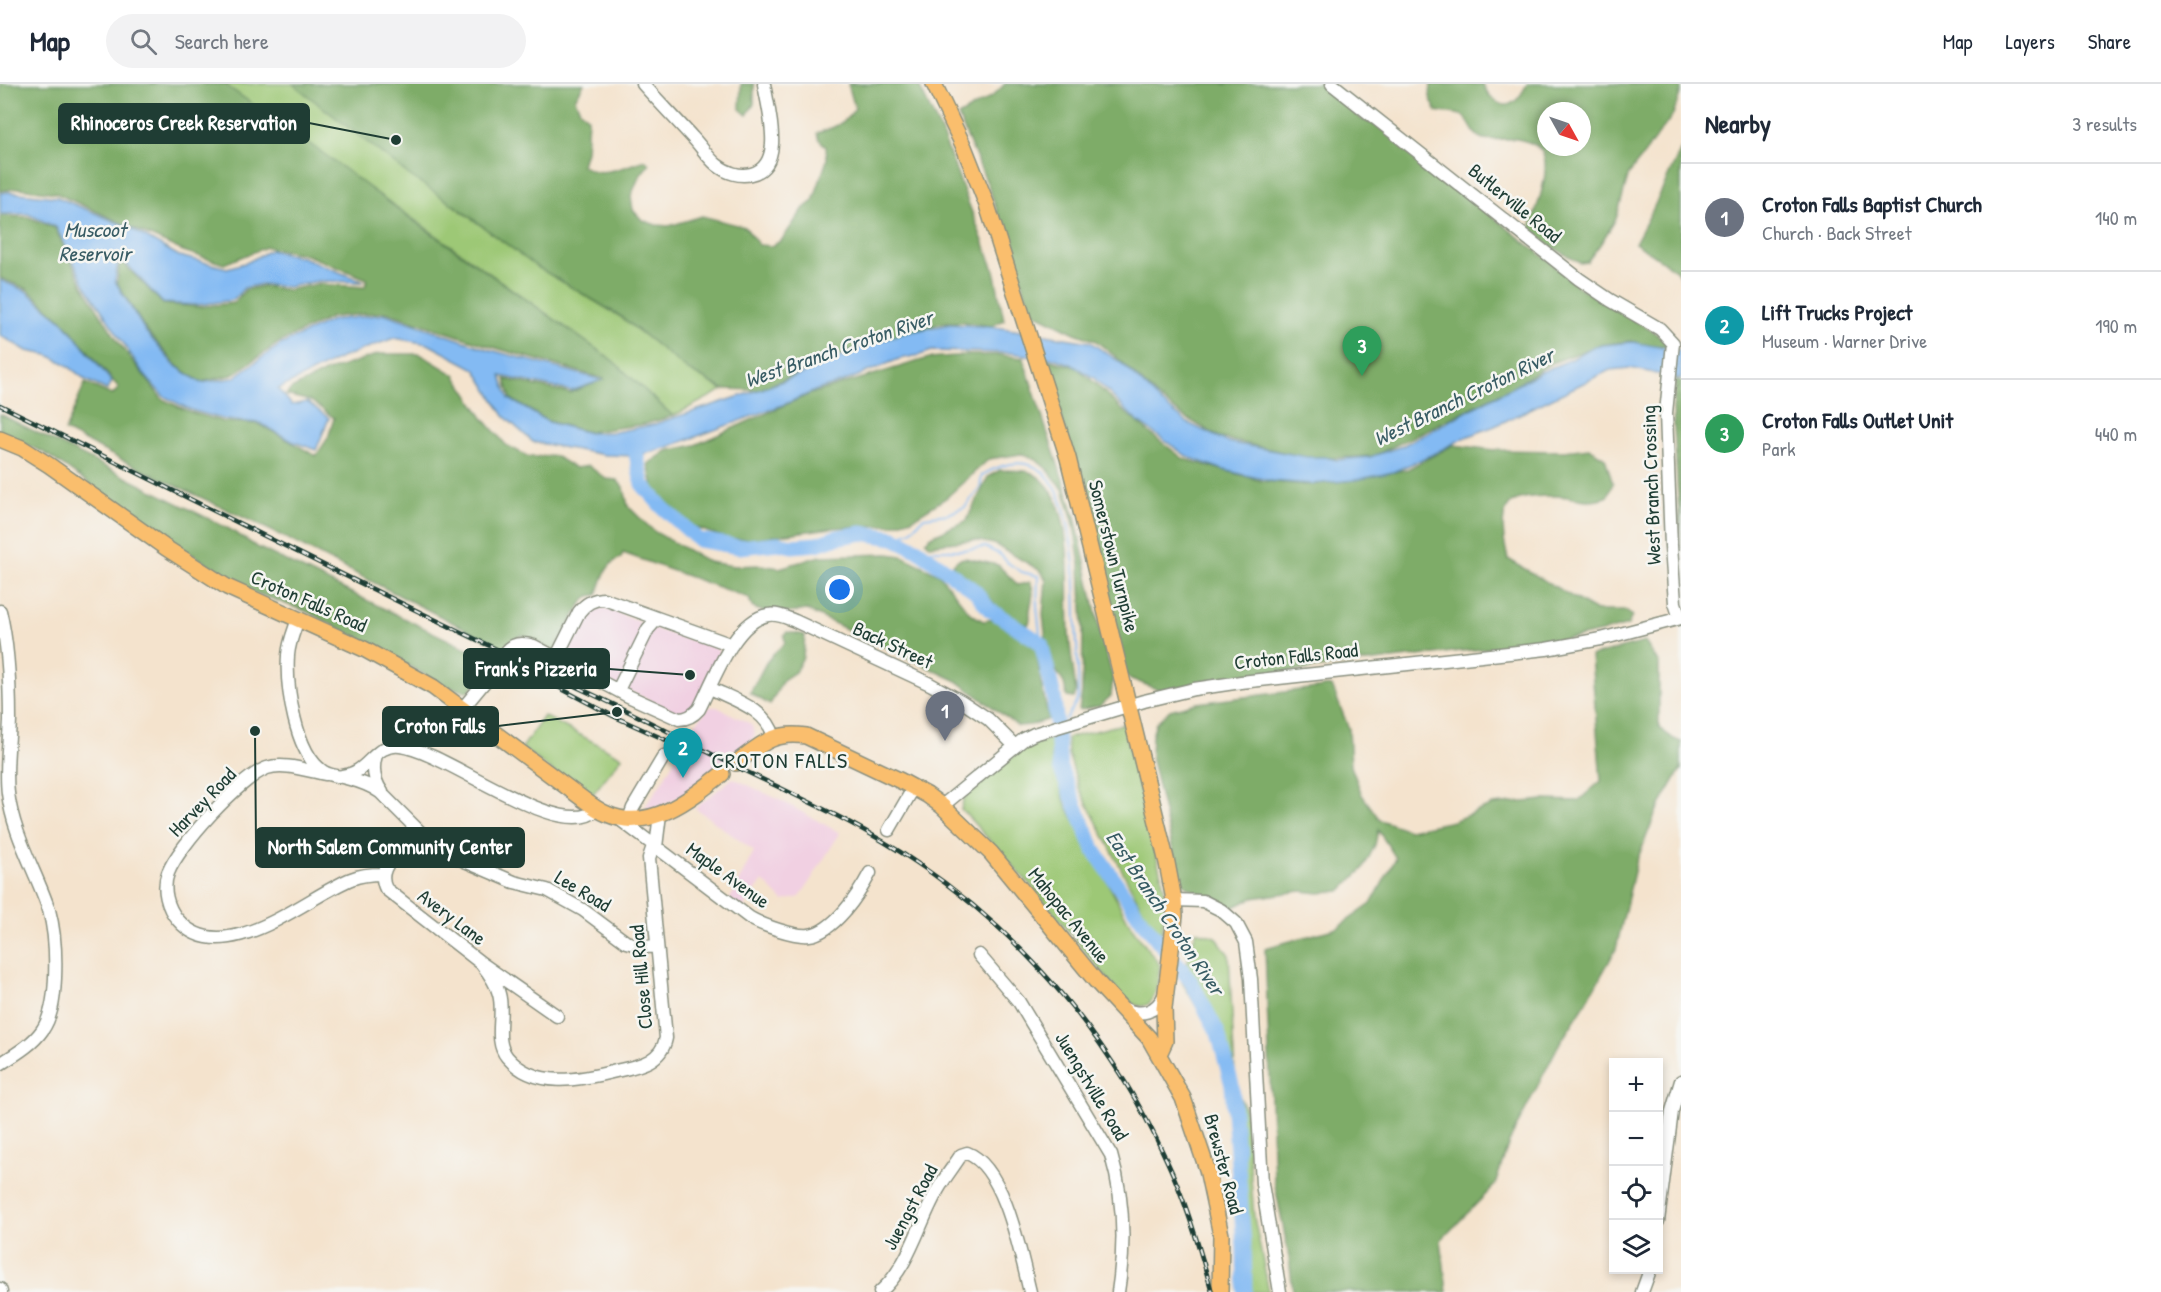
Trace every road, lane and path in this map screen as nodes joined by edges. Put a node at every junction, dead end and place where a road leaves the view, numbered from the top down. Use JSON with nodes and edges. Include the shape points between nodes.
{"nodes":[{"id":1,"x":643,"y":84,"type":"edge"},
{"id":2,"x":764,"y":84,"type":"edge"},
{"id":3,"x":934,"y":84,"type":"edge"},
{"id":4,"x":1332,"y":84,"type":"edge"},
{"id":5,"x":1673,"y":349,"type":"joint"},
{"id":6,"x":0,"y":439,"type":"edge"},
{"id":7,"x":0,"y":611,"type":"edge"},
{"id":8,"x":1680,"y":618,"type":"edge"},
{"id":9,"x":298,"y":619,"type":"junction"},
{"id":10,"x":657,"y":620,"type":"junction"},
{"id":11,"x":732,"y":645,"type":"junction"},
{"id":12,"x":556,"y":658,"type":"junction"},
{"id":13,"x":710,"y":688,"type":"junction"},
{"id":14,"x":618,"y":690,"type":"junction"},
{"id":15,"x":1129,"y":706,"type":"junction"},
{"id":16,"x":463,"y":708,"type":"junction"},
{"id":17,"x":774,"y":737,"type":"junction"},
{"id":18,"x":1015,"y":746,"type":"junction"},
{"id":19,"x":378,"y":752,"type":"junction"},
{"id":20,"x":664,"y":756,"type":"dead end"},
{"id":21,"x":736,"y":763,"type":"dead end"},
{"id":22,"x":722,"y":774,"type":"dead end"},
{"id":23,"x":333,"y":775,"type":"junction"},
{"id":24,"x":914,"y":787,"type":"junction"},
{"id":25,"x":386,"y":798,"type":"junction"},
{"id":26,"x":942,"y":806,"type":"junction"},
{"id":27,"x":597,"y":809,"type":"junction"},
{"id":28,"x":660,"y":814,"type":"junction"},
{"id":29,"x":623,"y":819,"type":"junction"},
{"id":30,"x":889,"y":830,"type":"dead end"},
{"id":31,"x":424,"y":836,"type":"junction"},
{"id":32,"x":656,"y":847,"type":"junction"},
{"id":33,"x":870,"y":873,"type":"dead end"},
{"id":34,"x":382,"y":874,"type":"junction"},
{"id":35,"x":1174,"y":900,"type":"junction"},
{"id":36,"x":657,"y":946,"type":"junction"},
{"id":37,"x":979,"y":955,"type":"dead end"},
{"id":38,"x":481,"y":963,"type":"junction"},
{"id":39,"x":1167,"y":988,"type":"junction"},
{"id":40,"x":1120,"y":1007,"type":"junction"},
{"id":41,"x":557,"y":1016,"type":"dead end"},
{"id":42,"x":1159,"y":1054,"type":"junction"},
{"id":43,"x":0,"y":1064,"type":"edge"},
{"id":44,"x":1681,"y":1081,"type":"edge"},
{"id":45,"x":1659,"y":1220,"type":"edge"},
{"id":46,"x":1648,"y":1274,"type":"edge"},
{"id":47,"x":880,"y":1292,"type":"edge"},
{"id":48,"x":1030,"y":1292,"type":"edge"},
{"id":49,"x":1118,"y":1292,"type":"edge"},
{"id":50,"x":1220,"y":1292,"type":"edge"},
{"id":51,"x":1280,"y":1292,"type":"edge"},
{"id":52,"x":1642,"y":1292,"type":"edge"}],
"edges":[{"from":1,"to":2,"type":"street","via":[[717,165],[737,175],[750,175],[767,165],[772,156]]},
{"from":3,"to":15,"type":"main road","name":"Somerstown Turnpike","via":[[976,176],[1026,323],[1079,500]]},
{"from":4,"to":5,"type":"street","name":"Butlerville Road","via":[[1579,279],[1660,329],[1670,338]]},
{"from":5,"to":8,"type":"street","name":"West Branch Crossing","via":[[1666,413],[1671,546]]},
{"from":6,"to":9,"type":"main road","name":"Croton Falls Road","via":[[49,465],[207,576]]},
{"from":7,"to":43,"type":"street","via":[[9,700],[8,792],[17,830],[53,928],[56,967],[46,1026],[30,1045]]},
{"from":8,"to":15,"type":"street","name":"Croton Falls Road","via":[[1546,649],[1241,682]]},
{"from":9,"to":16,"type":"main road","name":"Croton Falls Road","via":[[389,662]]},
{"from":9,"to":23,"type":"street","via":[[288,657],[294,715],[300,738],[313,762]]},
{"from":10,"to":11,"type":"street"},
{"from":10,"to":12,"type":"street","via":[[603,599],[591,601],[579,612]]},
{"from":10,"to":14,"type":"street","via":[[648,629]]},
{"from":11,"to":13,"type":"street","name":"Back Street"},
{"from":11,"to":18,"type":"street","name":"Back Street","via":[[744,629],[760,618],[778,615],[795,621],[953,696],[988,719]]},
{"from":12,"to":14,"type":"street"},
{"from":12,"to":16,"type":"street","via":[[526,644],[512,645]]},
{"from":13,"to":14,"type":"street","name":"Back Street","via":[[699,709],[684,719]]},
{"from":13,"to":17,"type":"street","via":[[764,717]]},
{"from":15,"to":18,"type":"street","name":"Croton Falls Road","via":[[1034,734]]},
{"from":15,"to":35,"type":"main road","name":"Somerstown Turnpike"},
{"from":16,"to":27,"type":"main road","name":"Croton Falls Road"},
{"from":17,"to":21,"type":"main road"},
{"from":17,"to":24,"type":"main road","name":"Mahopac Avenue","via":[[806,736]]},
{"from":18,"to":26,"type":"street","name":"Croton Falls Road"},
{"from":19,"to":23,"type":"street","via":[[357,772]]},
{"from":19,"to":25,"type":"street","via":[[375,777]]},
{"from":19,"to":27,"type":"street","via":[[390,746],[415,749],[554,814],[586,817]]},
{"from":20,"to":29,"type":"street"},
{"from":22,"to":28,"type":"main road","via":[[686,801]]},
{"from":23,"to":25,"type":"street","name":"Lee Road","via":[[373,787]]},
{"from":23,"to":34,"type":"street","name":"Harvey Road","via":[[275,766],[242,786],[195,833],[168,873],[166,893],[173,913],[195,933],[229,937],[263,926],[352,878]]},
{"from":24,"to":26,"type":"main road","name":"Mahopac Avenue"},
{"from":24,"to":30,"type":"street"},
{"from":25,"to":31,"type":"street","name":"Lee Road"},
{"from":26,"to":40,"type":"main road","name":"Mahopac Avenue","via":[[991,853]]},
{"from":27,"to":29,"type":"main road","name":"Croton Falls Road"},
{"from":28,"to":29,"type":"main road"},
{"from":28,"to":32,"type":"street","name":"Close Hill Road"},
{"from":29,"to":32,"type":"street","name":"Maple Avenue"},
{"from":31,"to":34,"type":"street","via":[[394,858]]},
{"from":31,"to":36,"type":"street","name":"Lee Road","via":[[472,864],[557,895],[626,942]]},
{"from":32,"to":33,"type":"street","name":"Maple Avenue","via":[[750,918],[802,935],[811,935],[831,923],[851,904]]},
{"from":32,"to":36,"type":"street","name":"Close Hill Road","via":[[649,858]]},
{"from":34,"to":38,"type":"street","name":"Avery Lane","via":[[382,882],[391,895]]},
{"from":35,"to":39,"type":"main road","name":"Somerstown Turnpike"},
{"from":35,"to":51,"type":"street","via":[[1203,901],[1221,909],[1236,923],[1245,942],[1251,979],[1264,1203]]},
{"from":36,"to":38,"type":"street","name":"Close Hill Road","via":[[666,1038],[661,1052],[640,1065],[573,1081],[537,1076],[506,1056],[500,1033],[500,995]]},
{"from":37,"to":49,"type":"street","name":"Juengstville Road","via":[[1019,1002],[1111,1155],[1122,1210]]},
{"from":38,"to":41,"type":"street","name":"Avery Lane"},
{"from":39,"to":40,"type":"street","via":[[1158,1006],[1146,1013]]},
{"from":39,"to":42,"type":"main road","name":"Somerstown Turnpike","via":[[1164,1041]]},
{"from":40,"to":42,"type":"main road","name":"Mahopac Avenue"},
{"from":42,"to":50,"type":"main road","name":"Brewster Road","via":[[1183,1098],[1213,1190],[1221,1235]]},
{"from":44,"to":45,"type":"street","via":[[1672,1111]]},
{"from":46,"to":52,"type":"street"},
{"from":47,"to":48,"type":"street","name":"Juengst Road","via":[[904,1261],[939,1187],[961,1155],[967,1153],[986,1167],[1003,1195]]}]}
